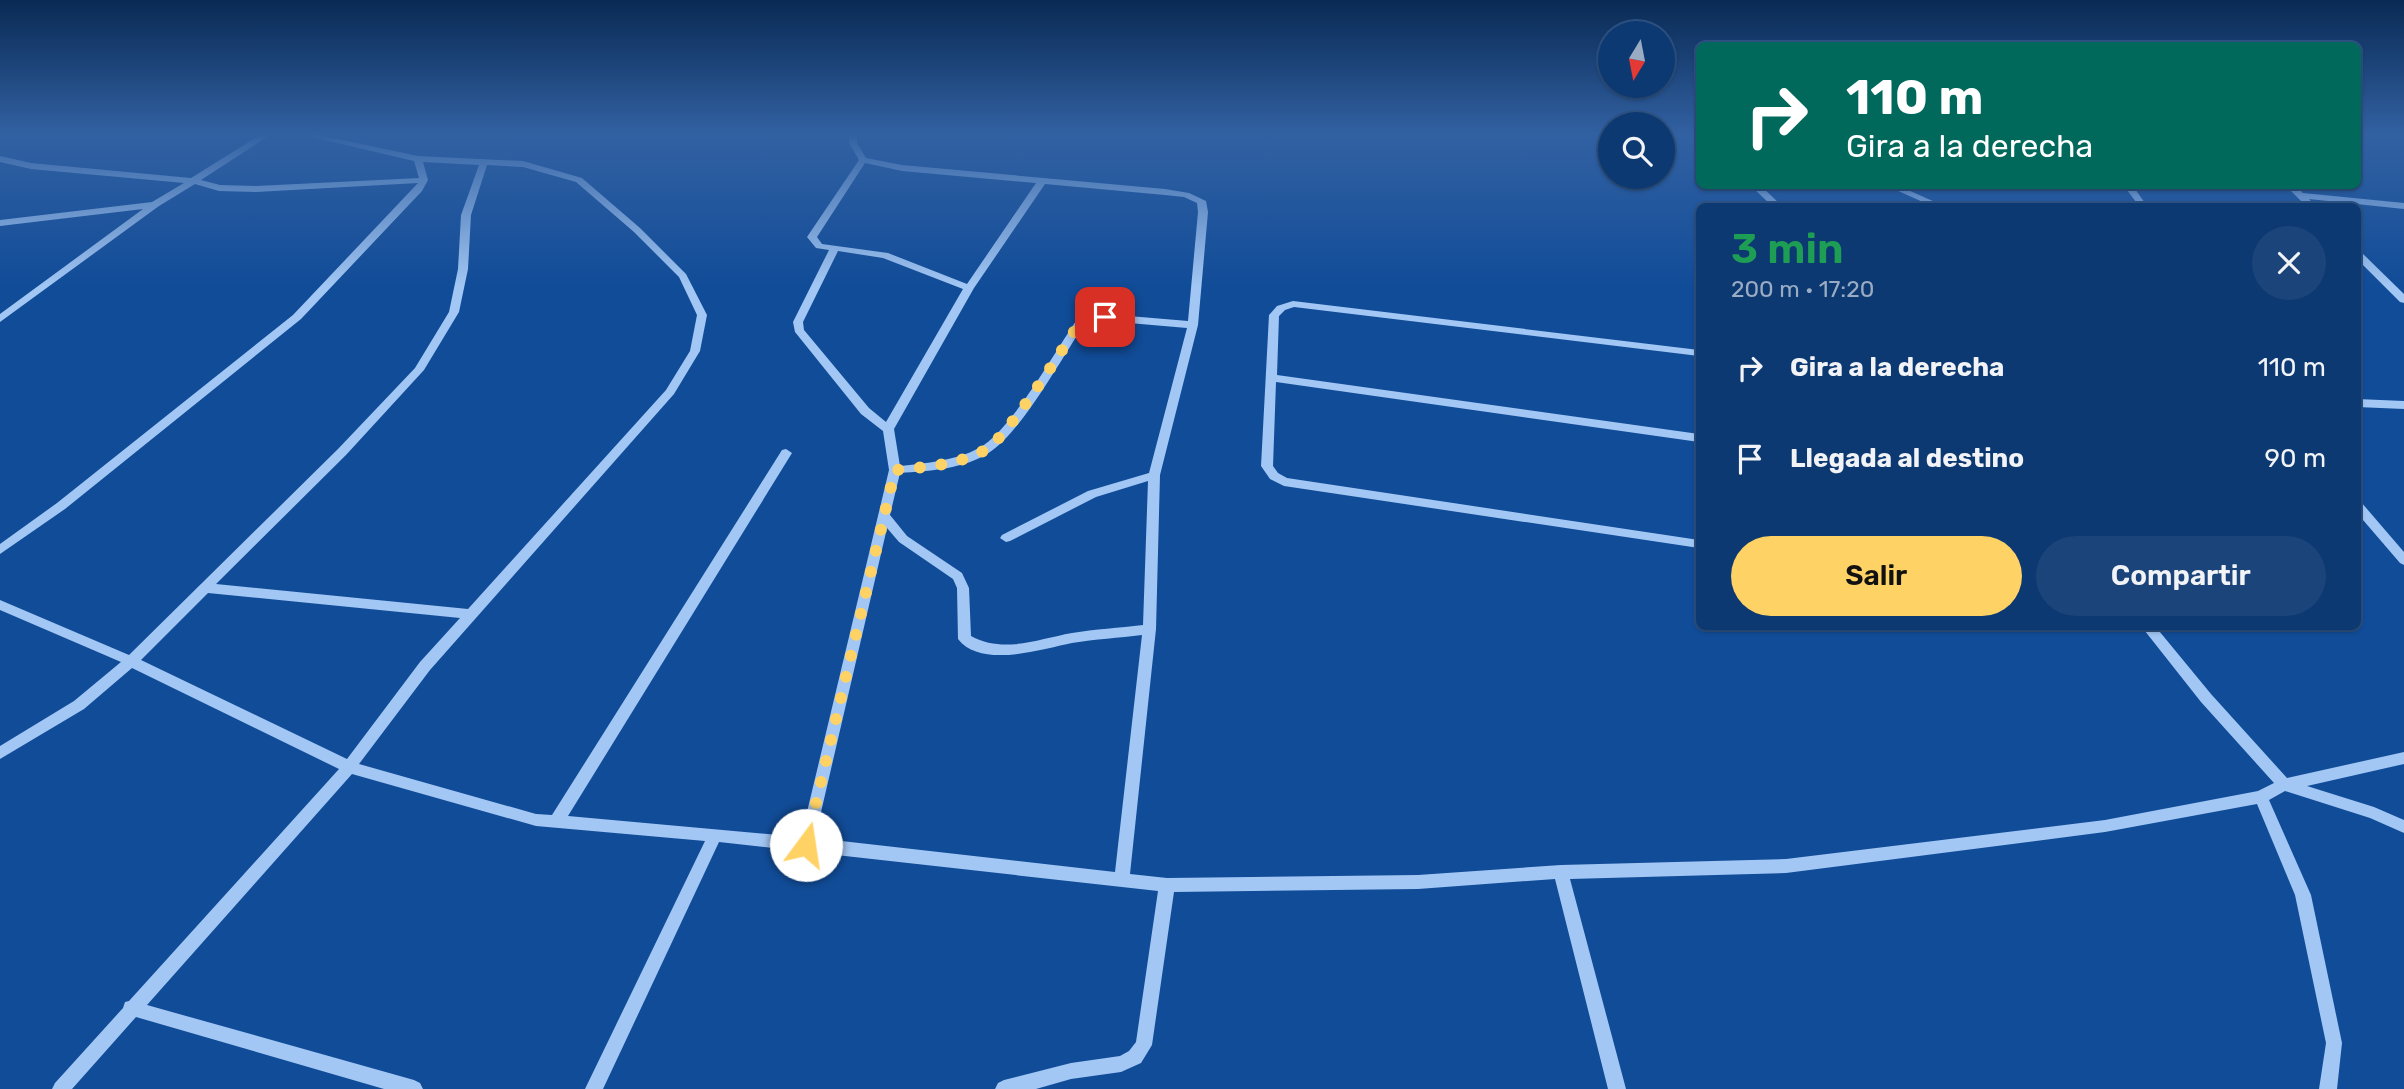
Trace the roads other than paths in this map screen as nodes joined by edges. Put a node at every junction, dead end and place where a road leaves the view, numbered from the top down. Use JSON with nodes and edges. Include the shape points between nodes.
{"nodes":[{"id":1,"x":188,"y":186,"type":"edge"},
{"id":2,"x":212,"y":186,"type":"edge"},
{"id":3,"x":315,"y":186,"type":"edge"},
{"id":4,"x":421,"y":186,"type":"edge"},
{"id":5,"x":476,"y":186,"type":"edge"},
{"id":6,"x":586,"y":186,"type":"edge"},
{"id":7,"x":846,"y":186,"type":"edge"},
{"id":8,"x":1039,"y":186,"type":"edge"},
{"id":9,"x":1092,"y":186,"type":"edge"},
{"id":10,"x":1759,"y":189,"type":"edge"},
{"id":11,"x":1899,"y":189,"type":"edge"},
{"id":12,"x":2294,"y":189,"type":"edge"},
{"id":13,"x":2300,"y":195,"type":"junction"},
{"id":14,"x":1774,"y":203,"type":"edge"},
{"id":15,"x":1932,"y":203,"type":"edge"},
{"id":16,"x":2308,"y":203,"type":"edge"},
{"id":17,"x":156,"y":204,"type":"junction"},
{"id":18,"x":2404,"y":206,"type":"edge"},
{"id":19,"x":0,"y":223,"type":"edge"},
{"id":20,"x":835,"y":248,"type":"junction"},
{"id":21,"x":2361,"y":257,"type":"edge"},
{"id":22,"x":969,"y":288,"type":"junction"},
{"id":23,"x":2404,"y":300,"type":"edge"},
{"id":24,"x":0,"y":319,"type":"edge"},
{"id":25,"x":1193,"y":326,"type":"junction"},
{"id":26,"x":1696,"y":353,"type":"edge"},
{"id":27,"x":1272,"y":378,"type":"junction"},
{"id":28,"x":2361,"y":403,"type":"edge"},
{"id":29,"x":2404,"y":405,"type":"edge"},
{"id":30,"x":888,"y":429,"type":"junction"},
{"id":31,"x":1696,"y":438,"type":"edge"},
{"id":32,"x":786,"y":453,"type":"dead end"},
{"id":33,"x":895,"y":470,"type":"junction"},
{"id":34,"x":1154,"y":475,"type":"junction"},
{"id":35,"x":2361,"y":510,"type":"edge"},
{"id":36,"x":884,"y":516,"type":"junction"},
{"id":37,"x":1006,"y":538,"type":"dead end"},
{"id":38,"x":1696,"y":544,"type":"edge"},
{"id":39,"x":0,"y":550,"type":"edge"},
{"id":40,"x":2404,"y":559,"type":"edge"},
{"id":41,"x":205,"y":588,"type":"junction"},
{"id":42,"x":0,"y":605,"type":"edge"},
{"id":43,"x":471,"y":614,"type":"junction"},
{"id":44,"x":1149,"y":629,"type":"junction"},
{"id":45,"x":2150,"y":630,"type":"edge"},
{"id":46,"x":131,"y":661,"type":"junction"},
{"id":47,"x":0,"y":753,"type":"edge"},
{"id":48,"x":2404,"y":758,"type":"edge"},
{"id":49,"x":349,"y":767,"type":"junction"},
{"id":50,"x":2284,"y":785,"type":"junction"},
{"id":51,"x":2261,"y":797,"type":"junction"},
{"id":52,"x":556,"y":822,"type":"junction"},
{"id":53,"x":2404,"y":827,"type":"edge"},
{"id":54,"x":715,"y":836,"type":"junction"},
{"id":55,"x":806,"y":845,"type":"junction"},
{"id":56,"x":1561,"y":872,"type":"junction"},
{"id":57,"x":1122,"y":880,"type":"junction"},
{"id":58,"x":1167,"y":885,"type":"junction"},
{"id":59,"x":131,"y":1008,"type":"junction"},
{"id":60,"x":61,"y":1089,"type":"edge"},
{"id":61,"x":414,"y":1089,"type":"edge"},
{"id":62,"x":594,"y":1089,"type":"edge"},
{"id":63,"x":1004,"y":1089,"type":"edge"},
{"id":64,"x":1617,"y":1089,"type":"edge"},
{"id":65,"x":2328,"y":1089,"type":"edge"}],
"edges":[{"from":1,"to":17,"type":"street"},
{"from":2,"to":3,"type":"street"},
{"from":4,"to":39,"type":"street","via":[[297,317]]},
{"from":5,"to":41,"type":"street","via":[[466,215],[463,269],[454,312],[419,370]]},
{"from":6,"to":43,"type":"street","via":[[682,276],[702,315],[695,351],[670,392]]},
{"from":7,"to":20,"type":"street","via":[[812,237],[819,246]]},
{"from":8,"to":22,"type":"street"},
{"from":9,"to":25,"type":"street","via":[[1186,195],[1201,201]]},
{"from":10,"to":14,"type":"street"},
{"from":11,"to":15,"type":"street"},
{"from":12,"to":13,"type":"street"},
{"from":13,"to":16,"type":"street"},
{"from":13,"to":18,"type":"street"},
{"from":17,"to":19,"type":"street"},
{"from":17,"to":24,"type":"street"},
{"from":20,"to":22,"type":"street","via":[[886,255]]},
{"from":20,"to":30,"type":"street","via":[[798,322],[799,330],[865,411]]},
{"from":21,"to":23,"type":"street"},
{"from":22,"to":30,"type":"street"},
{"from":25,"to":33,"type":"street","via":[[1092,317],[1080,323],[1003,433],[986,450],[947,464]]},
{"from":25,"to":34,"type":"street"},
{"from":26,"to":27,"type":"street","via":[[1293,304],[1274,315]]},
{"from":27,"to":31,"type":"street"},
{"from":27,"to":38,"type":"street","via":[[1267,466],[1284,482]]},
{"from":28,"to":29,"type":"street"},
{"from":30,"to":33,"type":"street"},
{"from":32,"to":52,"type":"street"},
{"from":33,"to":36,"type":"street"},
{"from":34,"to":37,"type":"street","via":[[1092,494]]},
{"from":34,"to":44,"type":"street"},
{"from":35,"to":40,"type":"street"},
{"from":36,"to":44,"type":"street","via":[[903,539],[958,576],[963,588],[965,639],[977,647],[1009,651]]},
{"from":36,"to":55,"type":"street"},
{"from":41,"to":43,"type":"street"},
{"from":41,"to":46,"type":"street"},
{"from":42,"to":46,"type":"street"},
{"from":43,"to":49,"type":"street","via":[[425,666]]},
{"from":44,"to":57,"type":"street"},
{"from":45,"to":50,"type":"street"},
{"from":46,"to":47,"type":"street","via":[[79,705]]},
{"from":46,"to":49,"type":"street"},
{"from":48,"to":50,"type":"street"},
{"from":49,"to":52,"type":"street"},
{"from":49,"to":59,"type":"street"},
{"from":50,"to":51,"type":"street"},
{"from":50,"to":53,"type":"street"},
{"from":51,"to":56,"type":"street","via":[[2105,826],[1786,866]]},
{"from":51,"to":65,"type":"street","via":[[2303,895],[2334,1044]]},
{"from":52,"to":54,"type":"street"},
{"from":54,"to":55,"type":"street"},
{"from":54,"to":62,"type":"street"},
{"from":55,"to":57,"type":"street"},
{"from":56,"to":58,"type":"street","via":[[1418,882]]},
{"from":56,"to":64,"type":"street"},
{"from":57,"to":58,"type":"street"},
{"from":58,"to":63,"type":"street","via":[[1144,1045],[1121,1064],[1071,1070]]},
{"from":59,"to":60,"type":"street"},
{"from":59,"to":61,"type":"street"}]}
